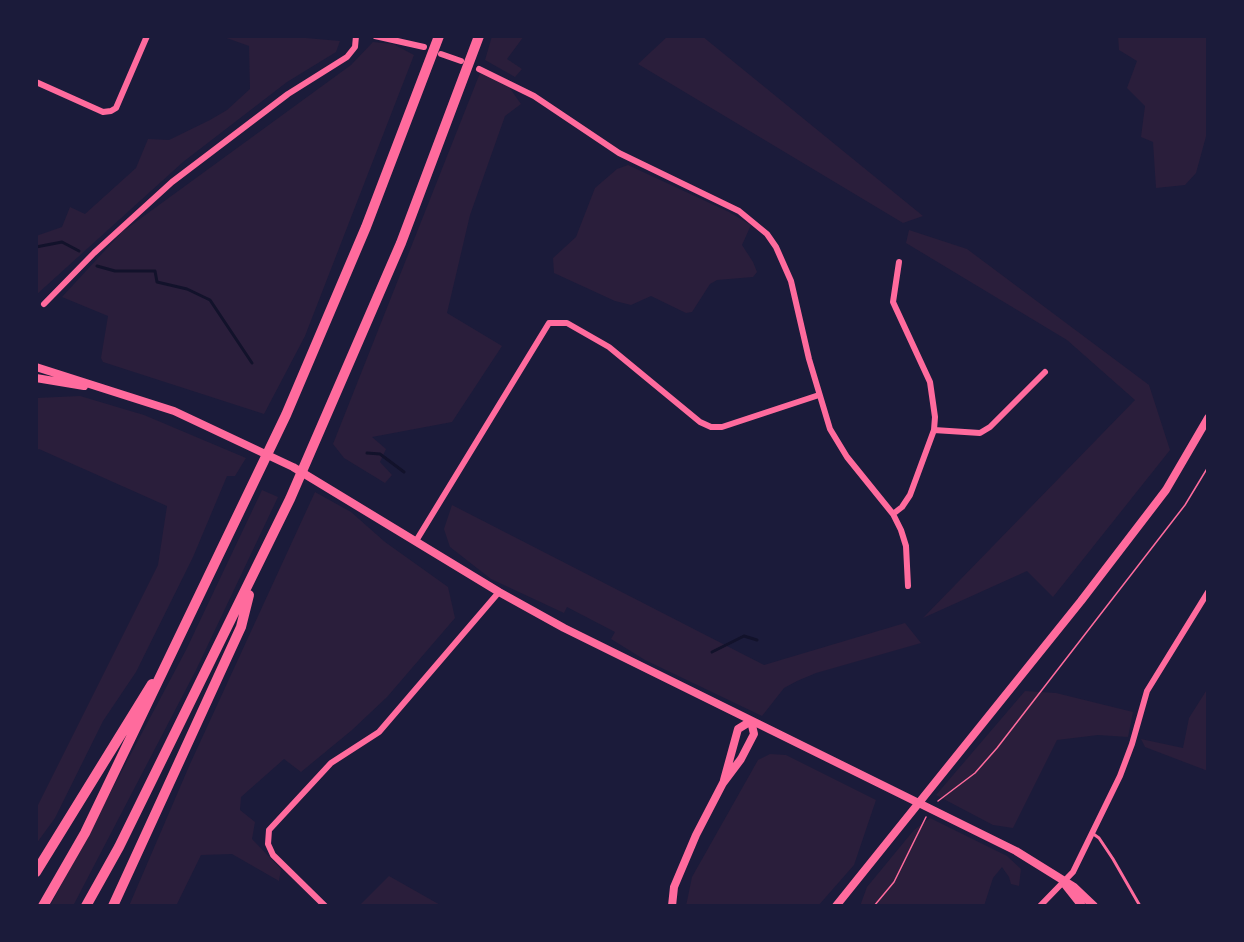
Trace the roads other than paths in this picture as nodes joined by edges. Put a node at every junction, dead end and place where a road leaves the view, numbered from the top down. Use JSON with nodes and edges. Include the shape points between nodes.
{"nodes":[{"id":1,"x":147,"y":36,"type":"edge"},
{"id":2,"x":356,"y":36,"type":"edge"},
{"id":3,"x":375,"y":36,"type":"edge"},
{"id":4,"x":440,"y":36,"type":"edge"},
{"id":5,"x":479,"y":36,"type":"edge"},
{"id":6,"x":424,"y":47,"type":"dead end"},
{"id":7,"x":441,"y":54,"type":"dead end"},
{"id":8,"x":461,"y":61,"type":"dead end"},
{"id":9,"x":479,"y":69,"type":"dead end"},
{"id":10,"x":36,"y":82,"type":"edge"},
{"id":11,"x":898,"y":262,"type":"dead end"},
{"id":12,"x":44,"y":303,"type":"dead end"},
{"id":13,"x":36,"y":367,"type":"edge"},
{"id":14,"x":1045,"y":372,"type":"dead end"},
{"id":15,"x":36,"y":378,"type":"edge"},
{"id":16,"x":120,"y":393,"type":"junction"},
{"id":17,"x":819,"y":395,"type":"junction"},
{"id":18,"x":1208,"y":418,"type":"edge"},
{"id":19,"x":934,"y":430,"type":"junction"},
{"id":20,"x":893,"y":514,"type":"junction"},
{"id":21,"x":416,"y":541,"type":"junction"},
{"id":22,"x":254,"y":574,"type":"junction"},
{"id":23,"x":908,"y":586,"type":"dead end"},
{"id":24,"x":499,"y":592,"type":"junction"},
{"id":25,"x":1208,"y":592,"type":"edge"},
{"id":26,"x":175,"y":648,"type":"junction"},
{"id":27,"x":752,"y":721,"type":"junction"},
{"id":28,"x":723,"y":783,"type":"junction"},
{"id":29,"x":1092,"y":833,"type":"junction"},
{"id":30,"x":36,"y":872,"type":"edge"},
{"id":31,"x":1063,"y":882,"type":"junction"},
{"id":32,"x":43,"y":906,"type":"edge"},
{"id":33,"x":86,"y":906,"type":"edge"},
{"id":34,"x":113,"y":906,"type":"edge"},
{"id":35,"x":324,"y":906,"type":"edge"},
{"id":36,"x":672,"y":906,"type":"edge"},
{"id":37,"x":834,"y":906,"type":"edge"},
{"id":38,"x":1040,"y":906,"type":"edge"},
{"id":39,"x":1082,"y":906,"type":"edge"},
{"id":40,"x":1094,"y":906,"type":"edge"},
{"id":41,"x":1140,"y":906,"type":"edge"}],
"edges":[{"from":1,"to":10,"type":"street","via":[[116,108],[103,112]]},
{"from":2,"to":12,"type":"street","via":[[355,47],[347,57],[288,94],[172,182]]},
{"from":3,"to":6,"type":"street"},
{"from":4,"to":26,"type":"highway","via":[[366,227],[286,416]]},
{"from":5,"to":22,"type":"highway","via":[[423,187],[320,431]]},
{"from":7,"to":8,"type":"street"},
{"from":9,"to":17,"type":"street","via":[[534,96],[620,153],[739,211],[767,234],[791,281]]},
{"from":11,"to":19,"type":"street","via":[[893,302],[930,382]]},
{"from":13,"to":16,"type":"main road"},
{"from":14,"to":19,"type":"street","via":[[990,428],[981,432]]},
{"from":15,"to":16,"type":"main road"},
{"from":16,"to":21,"type":"main road","via":[[174,411],[293,467]]},
{"from":17,"to":20,"type":"street","via":[[836,441]]},
{"from":17,"to":21,"type":"street","via":[[711,428],[610,348],[567,323],[549,322]]},
{"from":18,"to":37,"type":"main road","via":[[1159,499],[1081,601]]},
{"from":19,"to":20,"type":"street","via":[[910,495]]},
{"from":20,"to":23,"type":"street","via":[[906,546]]},
{"from":21,"to":24,"type":"main road"},
{"from":22,"to":33,"type":"highway"},
{"from":22,"to":34,"type":"highway","via":[[241,627]]},
{"from":24,"to":27,"type":"main road"},
{"from":24,"to":35,"type":"street","via":[[379,732],[332,764],[269,830],[268,844],[273,855]]},
{"from":25,"to":29,"type":"street","via":[[1147,691],[1132,744]]},
{"from":26,"to":30,"type":"highway"},
{"from":26,"to":32,"type":"highway","via":[[85,833]]},
{"from":27,"to":28,"type":"main road","via":[[754,734]]},
{"from":27,"to":28,"type":"main road","via":[[738,729]]},
{"from":27,"to":31,"type":"main road","via":[[1016,851]]},
{"from":28,"to":36,"type":"main road","via":[[680,871]]},
{"from":29,"to":31,"type":"street"},
{"from":29,"to":41,"type":"lane","via":[[1113,859]]},
{"from":31,"to":38,"type":"street"},
{"from":31,"to":39,"type":"main road"},
{"from":31,"to":40,"type":"main road"}]}
